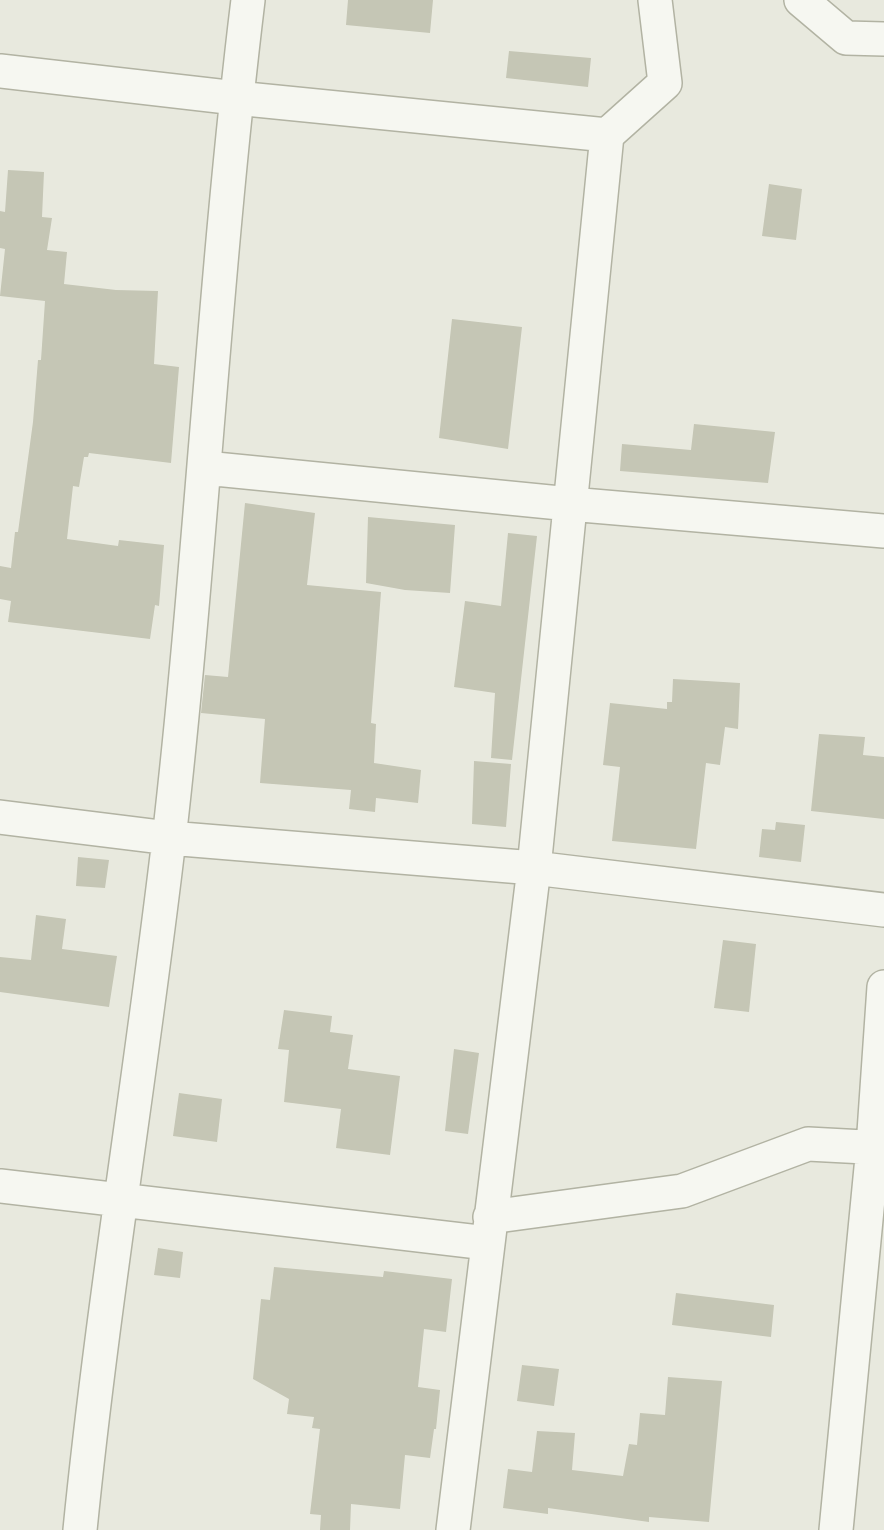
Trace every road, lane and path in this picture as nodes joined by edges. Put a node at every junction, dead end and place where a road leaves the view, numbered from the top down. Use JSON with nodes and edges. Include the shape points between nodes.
{"nodes":[{"id":1,"x":248,"y":0,"type":"edge"},
{"id":2,"x":655,"y":0,"type":"edge"},
{"id":3,"x":801,"y":0,"type":"edge"},
{"id":4,"x":884,"y":39,"type":"edge"},
{"id":5,"x":0,"y":70,"type":"edge"},
{"id":6,"x":236,"y":98,"type":"junction"},
{"id":7,"x":607,"y":135,"type":"junction"},
{"id":8,"x":205,"y":468,"type":"junction"},
{"id":9,"x":570,"y":504,"type":"junction"},
{"id":10,"x":884,"y":531,"type":"edge"},
{"id":11,"x":0,"y":817,"type":"edge"},
{"id":12,"x":169,"y":838,"type":"junction"},
{"id":13,"x":534,"y":868,"type":"junction"},
{"id":14,"x":884,"y":910,"type":"edge"},
{"id":15,"x":884,"y":987,"type":"edge"},
{"id":16,"x":878,"y":1148,"type":"edge"},
{"id":17,"x":0,"y":1186,"type":"edge"},
{"id":18,"x":123,"y":1198,"type":"junction"},
{"id":19,"x":488,"y":1230,"type":"junction"},
{"id":20,"x":80,"y":1530,"type":"edge"},
{"id":21,"x":453,"y":1530,"type":"edge"},
{"id":22,"x":836,"y":1530,"type":"edge"}],
"edges":[{"from":1,"to":6,"type":"street"},
{"from":2,"to":7,"type":"street","via":[[665,83]]},
{"from":3,"to":4,"type":"street","via":[[846,38]]},
{"from":5,"to":6,"type":"street"},
{"from":6,"to":7,"type":"street"},
{"from":6,"to":8,"type":"street"},
{"from":7,"to":9,"type":"street"},
{"from":8,"to":9,"type":"street"},
{"from":8,"to":12,"type":"street"},
{"from":9,"to":10,"type":"street"},
{"from":9,"to":13,"type":"street"},
{"from":11,"to":12,"type":"street"},
{"from":12,"to":13,"type":"street"},
{"from":12,"to":18,"type":"street"},
{"from":13,"to":14,"type":"street"},
{"from":13,"to":19,"type":"street"},
{"from":15,"to":16,"type":"street"},
{"from":16,"to":19,"type":"street","via":[[808,1144],[682,1191]]},
{"from":16,"to":22,"type":"street"},
{"from":17,"to":18,"type":"street"},
{"from":18,"to":19,"type":"street"},
{"from":18,"to":20,"type":"street","via":[[91,1420]]},
{"from":19,"to":21,"type":"street"}]}
